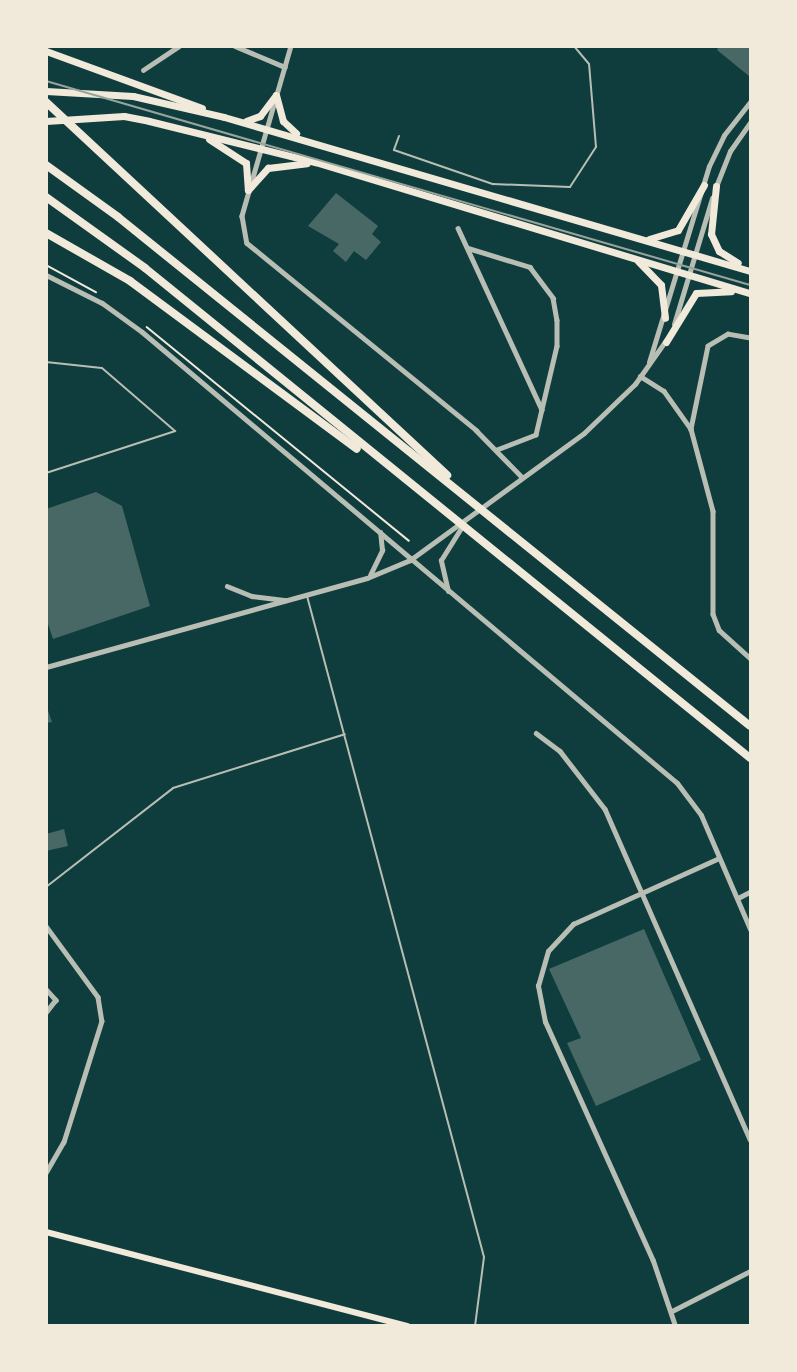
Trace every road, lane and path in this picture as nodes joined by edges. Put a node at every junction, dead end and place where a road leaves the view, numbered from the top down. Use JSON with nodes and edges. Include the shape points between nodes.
{"nodes":[{"id":1,"x":179,"y":46,"type":"edge"},
{"id":2,"x":235,"y":46,"type":"edge"},
{"id":3,"x":245,"y":46,"type":"edge"},
{"id":4,"x":291,"y":46,"type":"edge"},
{"id":5,"x":574,"y":46,"type":"edge"},
{"id":6,"x":46,"y":51,"type":"edge"},
{"id":7,"x":255,"y":56,"type":"junction"},
{"id":8,"x":285,"y":67,"type":"junction"},
{"id":9,"x":143,"y":70,"type":"dead end"},
{"id":10,"x":46,"y":91,"type":"edge"},
{"id":11,"x":276,"y":95,"type":"junction"},
{"id":12,"x":46,"y":102,"type":"edge"},
{"id":13,"x":750,"y":102,"type":"edge"},
{"id":14,"x":224,"y":117,"type":"junction"},
{"id":15,"x":46,"y":121,"type":"edge"},
{"id":16,"x":240,"y":121,"type":"junction"},
{"id":17,"x":750,"y":122,"type":"edge"},
{"id":18,"x":265,"y":128,"type":"junction"},
{"id":19,"x":198,"y":134,"type":"junction"},
{"id":20,"x":399,"y":136,"type":"dead end"},
{"id":21,"x":317,"y":144,"type":"junction"},
{"id":22,"x":258,"y":148,"type":"junction"},
{"id":23,"x":315,"y":162,"type":"junction"},
{"id":24,"x":46,"y":165,"type":"edge"},
{"id":25,"x":704,"y":185,"type":"junction"},
{"id":26,"x":716,"y":186,"type":"junction"},
{"id":27,"x":248,"y":190,"type":"junction"},
{"id":28,"x":46,"y":197,"type":"edge"},
{"id":29,"x":458,"y":228,"type":"dead end"},
{"id":30,"x":46,"y":233,"type":"edge"},
{"id":31,"x":643,"y":239,"type":"junction"},
{"id":32,"x":468,"y":248,"type":"junction"},
{"id":33,"x":684,"y":251,"type":"junction"},
{"id":34,"x":696,"y":254,"type":"junction"},
{"id":35,"x":631,"y":256,"type":"junction"},
{"id":36,"x":46,"y":265,"type":"edge"},
{"id":37,"x":750,"y":270,"type":"edge"},
{"id":38,"x":678,"y":272,"type":"junction"},
{"id":39,"x":46,"y":275,"type":"edge"},
{"id":40,"x":690,"y":275,"type":"junction"},
{"id":41,"x":750,"y":294,"type":"edge"},
{"id":42,"x":103,"y":296,"type":"dead end"},
{"id":43,"x":665,"y":318,"type":"junction"},
{"id":44,"x":141,"y":323,"type":"dead end"},
{"id":45,"x":750,"y":338,"type":"edge"},
{"id":46,"x":666,"y":342,"type":"junction"},
{"id":47,"x":46,"y":362,"type":"edge"},
{"id":48,"x":649,"y":363,"type":"junction"},
{"id":49,"x":640,"y":376,"type":"junction"},
{"id":50,"x":542,"y":410,"type":"junction"},
{"id":51,"x":691,"y":429,"type":"junction"},
{"id":52,"x":497,"y":450,"type":"junction"},
{"id":53,"x":46,"y":473,"type":"edge"},
{"id":54,"x":522,"y":477,"type":"junction"},
{"id":55,"x":440,"y":509,"type":"junction"},
{"id":56,"x":493,"y":518,"type":"junction"},
{"id":57,"x":463,"y":525,"type":"junction"},
{"id":58,"x":380,"y":532,"type":"junction"},
{"id":59,"x":410,"y":541,"type":"dead end"},
{"id":60,"x":410,"y":560,"type":"junction"},
{"id":61,"x":367,"y":578,"type":"junction"},
{"id":62,"x":227,"y":586,"type":"dead end"},
{"id":63,"x":449,"y":592,"type":"junction"},
{"id":64,"x":307,"y":596,"type":"junction"},
{"id":65,"x":289,"y":600,"type":"junction"},
{"id":66,"x":750,"y":658,"type":"edge"},
{"id":67,"x":46,"y":667,"type":"edge"},
{"id":68,"x":750,"y":726,"type":"edge"},
{"id":69,"x":536,"y":733,"type":"dead end"},
{"id":70,"x":345,"y":734,"type":"junction"},
{"id":71,"x":750,"y":758,"type":"edge"},
{"id":72,"x":719,"y":858,"type":"junction"},
{"id":73,"x":46,"y":887,"type":"edge"},
{"id":74,"x":644,"y":891,"type":"junction"},
{"id":75,"x":750,"y":892,"type":"edge"},
{"id":76,"x":738,"y":898,"type":"junction"},
{"id":77,"x":46,"y":926,"type":"edge"},
{"id":78,"x":750,"y":928,"type":"edge"},
{"id":79,"x":46,"y":989,"type":"edge"},
{"id":80,"x":46,"y":1012,"type":"edge"},
{"id":81,"x":750,"y":1140,"type":"edge"},
{"id":82,"x":47,"y":1171,"type":"edge"},
{"id":83,"x":46,"y":1232,"type":"edge"},
{"id":84,"x":750,"y":1271,"type":"edge"},
{"id":85,"x":672,"y":1311,"type":"junction"},
{"id":86,"x":408,"y":1326,"type":"edge"},
{"id":87,"x":475,"y":1326,"type":"edge"},
{"id":88,"x":675,"y":1326,"type":"edge"}],
"edges":[{"from":1,"to":9,"type":"street"},
{"from":2,"to":7,"type":"street"},
{"from":3,"to":7,"type":"street"},
{"from":4,"to":8,"type":"street"},
{"from":5,"to":20,"type":"lane","via":[[589,64],[596,147],[570,187],[493,184],[394,150]]},
{"from":6,"to":14,"type":"main road"},
{"from":7,"to":8,"type":"street"},
{"from":8,"to":11,"type":"street"},
{"from":10,"to":14,"type":"main road","via":[[133,96]]},
{"from":11,"to":16,"type":"main road","via":[[260,116]]},
{"from":11,"to":18,"type":"street"},
{"from":11,"to":21,"type":"main road","via":[[290,131]]},
{"from":12,"to":56,"type":"highway"},
{"from":13,"to":25,"type":"street","via":[[724,135]]},
{"from":14,"to":16,"type":"main road"},
{"from":15,"to":19,"type":"main road","via":[[124,116]]},
{"from":16,"to":18,"type":"main road"},
{"from":17,"to":26,"type":"street"},
{"from":18,"to":21,"type":"main road"},
{"from":18,"to":22,"type":"street"},
{"from":19,"to":22,"type":"main road"},
{"from":19,"to":27,"type":"main road","via":[[246,163]]},
{"from":21,"to":31,"type":"main road"},
{"from":22,"to":23,"type":"main road"},
{"from":22,"to":27,"type":"street"},
{"from":23,"to":27,"type":"main road","via":[[268,168]]},
{"from":23,"to":35,"type":"main road"},
{"from":24,"to":56,"type":"highway"},
{"from":25,"to":31,"type":"main road","via":[[678,230],[664,238]]},
{"from":25,"to":33,"type":"street"},
{"from":26,"to":34,"type":"street"},
{"from":26,"to":37,"type":"main road","via":[[714,243],[726,258]]},
{"from":27,"to":52,"type":"street","via":[[242,216],[247,243]]},
{"from":28,"to":55,"type":"highway","via":[[145,268]]},
{"from":29,"to":32,"type":"street"},
{"from":30,"to":55,"type":"highway","via":[[130,281]]},
{"from":31,"to":33,"type":"main road"},
{"from":32,"to":50,"type":"street"},
{"from":32,"to":50,"type":"street","via":[[530,267],[553,298],[557,346]]},
{"from":33,"to":34,"type":"main road"},
{"from":33,"to":38,"type":"street"},
{"from":34,"to":37,"type":"main road"},
{"from":34,"to":40,"type":"street"},
{"from":35,"to":38,"type":"main road"},
{"from":35,"to":43,"type":"main road","via":[[659,281]]},
{"from":36,"to":42,"type":"path"},
{"from":38,"to":40,"type":"main road"},
{"from":38,"to":43,"type":"street"},
{"from":39,"to":58,"type":"street","via":[[102,303],[142,332]]},
{"from":40,"to":41,"type":"main road"},
{"from":40,"to":46,"type":"street"},
{"from":41,"to":46,"type":"main road","via":[[710,288],[696,292]]},
{"from":43,"to":48,"type":"street"},
{"from":44,"to":59,"type":"path"},
{"from":45,"to":51,"type":"street","via":[[736,333],[718,337],[704,354]]},
{"from":46,"to":48,"type":"street"},
{"from":47,"to":53,"type":"lane","via":[[102,368],[175,431]]},
{"from":48,"to":49,"type":"street"},
{"from":49,"to":51,"type":"street","via":[[664,392]]},
{"from":49,"to":54,"type":"street","via":[[584,433]]},
{"from":50,"to":52,"type":"street","via":[[533,439]]},
{"from":51,"to":66,"type":"street","via":[[713,511],[713,614],[719,630]]},
{"from":52,"to":54,"type":"street"},
{"from":54,"to":57,"type":"street"},
{"from":55,"to":71,"type":"highway"},
{"from":56,"to":68,"type":"highway"},
{"from":57,"to":60,"type":"street"},
{"from":57,"to":63,"type":"street","via":[[449,545],[441,570]]},
{"from":58,"to":60,"type":"street"},
{"from":58,"to":61,"type":"street","via":[[380,559]]},
{"from":60,"to":61,"type":"street"},
{"from":60,"to":63,"type":"street"},
{"from":61,"to":64,"type":"street"},
{"from":62,"to":65,"type":"street","via":[[252,596]]},
{"from":63,"to":72,"type":"street","via":[[669,776],[710,833]]},
{"from":64,"to":65,"type":"street"},
{"from":64,"to":70,"type":"lane"},
{"from":65,"to":67,"type":"street"},
{"from":69,"to":74,"type":"street","via":[[585,778]]},
{"from":70,"to":73,"type":"lane","via":[[173,788]]},
{"from":70,"to":87,"type":"lane","via":[[484,1257]]},
{"from":72,"to":74,"type":"street"},
{"from":72,"to":76,"type":"street"},
{"from":74,"to":81,"type":"street"},
{"from":74,"to":85,"type":"street","via":[[563,932],[543,962],[539,998]]},
{"from":75,"to":76,"type":"street"},
{"from":76,"to":78,"type":"street"},
{"from":77,"to":82,"type":"street","via":[[98,998],[102,1021],[64,1142]]},
{"from":79,"to":80,"type":"street","via":[[56,1000]]},
{"from":83,"to":86,"type":"main road"},
{"from":84,"to":85,"type":"street"},
{"from":85,"to":88,"type":"street"}]}
